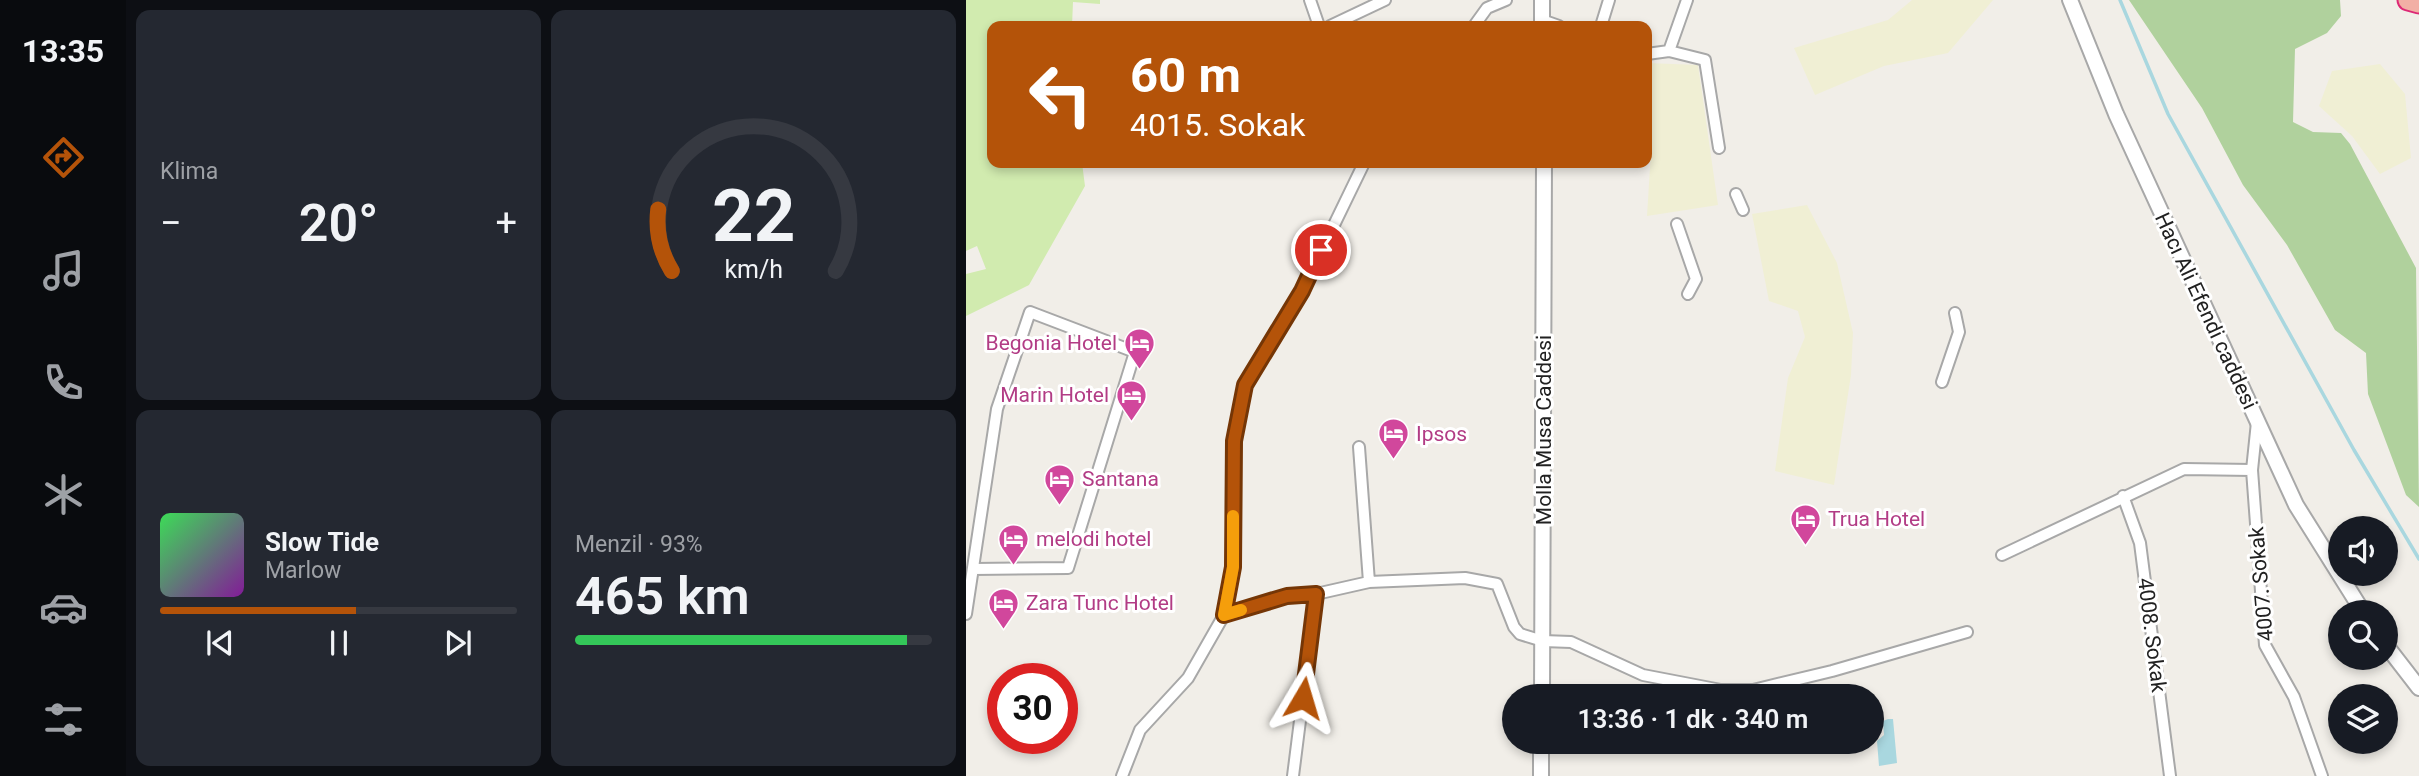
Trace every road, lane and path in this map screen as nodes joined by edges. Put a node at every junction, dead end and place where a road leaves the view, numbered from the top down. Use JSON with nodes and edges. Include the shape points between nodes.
{"nodes":[{"id":1,"x":1310,"y":0,"type":"edge"},
{"id":2,"x":1385,"y":0,"type":"edge"},
{"id":3,"x":1506,"y":0,"type":"edge"},
{"id":4,"x":1542,"y":0,"type":"edge"},
{"id":5,"x":1609,"y":0,"type":"edge"},
{"id":6,"x":1687,"y":0,"type":"edge"},
{"id":7,"x":2070,"y":0,"type":"edge"},
{"id":8,"x":2408,"y":0,"type":"edge"},
{"id":9,"x":2419,"y":3,"type":"edge"},
{"id":10,"x":1316,"y":21,"type":"edge"},
{"id":11,"x":1341,"y":21,"type":"edge"},
{"id":12,"x":1478,"y":21,"type":"edge"},
{"id":13,"x":1542,"y":21,"type":"edge"},
{"id":14,"x":1603,"y":21,"type":"edge"},
{"id":15,"x":1670,"y":51,"type":"junction"},
{"id":16,"x":1652,"y":53,"type":"edge"},
{"id":17,"x":1719,"y":148,"type":"dead end"},
{"id":18,"x":1362,"y":168,"type":"edge"},
{"id":19,"x":1544,"y":168,"type":"edge"},
{"id":20,"x":1736,"y":194,"type":"dead end"},
{"id":21,"x":1743,"y":210,"type":"dead end"},
{"id":22,"x":1676,"y":224,"type":"dead end"},
{"id":23,"x":1688,"y":294,"type":"dead end"},
{"id":24,"x":1955,"y":313,"type":"dead end"},
{"id":25,"x":1942,"y":382,"type":"dead end"},
{"id":26,"x":2257,"y":422,"type":"junction"},
{"id":27,"x":1359,"y":447,"type":"dead end"},
{"id":28,"x":2252,"y":470,"type":"junction"},
{"id":29,"x":2123,"y":496,"type":"junction"},
{"id":30,"x":2002,"y":555,"type":"dead end"},
{"id":31,"x":973,"y":569,"type":"junction"},
{"id":32,"x":1369,"y":582,"type":"junction"},
{"id":33,"x":1316,"y":594,"type":"junction"},
{"id":34,"x":2355,"y":600,"type":"edge"},
{"id":35,"x":966,"y":614,"type":"edge"},
{"id":36,"x":1224,"y":615,"type":"junction"},
{"id":37,"x":1967,"y":632,"type":"dead end"},
{"id":38,"x":1543,"y":641,"type":"junction"},
{"id":39,"x":2398,"y":661,"type":"edge"},
{"id":40,"x":1542,"y":684,"type":"edge"},
{"id":41,"x":2419,"y":688,"type":"edge"},
{"id":42,"x":1541,"y":754,"type":"edge"},
{"id":43,"x":1122,"y":776,"type":"edge"},
{"id":44,"x":1293,"y":776,"type":"edge"},
{"id":45,"x":1541,"y":776,"type":"edge"},
{"id":46,"x":2170,"y":776,"type":"edge"},
{"id":47,"x":2322,"y":776,"type":"edge"}],
"edges":[{"from":1,"to":10,"type":"street"},
{"from":2,"to":11,"type":"street"},
{"from":3,"to":12,"type":"street","via":[[1487,8]]},
{"from":4,"to":13,"type":"street"},
{"from":5,"to":14,"type":"street"},
{"from":6,"to":15,"type":"street"},
{"from":7,"to":26,"type":"street","name":"Hacı Ali Efendi caddesi","via":[[2116,114]]},
{"from":8,"to":9,"type":"highway"},
{"from":15,"to":16,"type":"street"},
{"from":15,"to":17,"type":"street","via":[[1706,60]]},
{"from":18,"to":36,"type":"street","via":[[1302,291],[1245,385],[1234,441],[1233,567]]},
{"from":19,"to":38,"type":"street","name":"Molla Musa Caddesi"},
{"from":20,"to":21,"type":"street"},
{"from":22,"to":23,"type":"street","via":[[1696,279]]},
{"from":24,"to":25,"type":"street","via":[[1959,332]]},
{"from":26,"to":28,"type":"street","name":"4007. Sokak"},
{"from":26,"to":34,"type":"street","name":"Hacı Ali Efendi caddesi","via":[[2296,505]]},
{"from":27,"to":32,"type":"street"},
{"from":28,"to":29,"type":"street","via":[[2184,469]]},
{"from":28,"to":47,"type":"street","name":"4007. Sokak","via":[[2264,645],[2294,697]]},
{"from":29,"to":30,"type":"street"},
{"from":29,"to":46,"type":"street","name":"4008. Sokak","via":[[2140,543]]},
{"from":31,"to":31,"type":"street","via":[[1068,568],[1135,352],[1030,312],[997,409]]},
{"from":31,"to":35,"type":"street"},
{"from":32,"to":33,"type":"street"},
{"from":32,"to":38,"type":"street","via":[[1465,578],[1497,584],[1514,627],[1520,634]]},
{"from":33,"to":36,"type":"street","via":[[1287,596]]},
{"from":33,"to":44,"type":"street"},
{"from":36,"to":43,"type":"street","via":[[1188,678],[1140,730]]},
{"from":37,"to":38,"type":"street","via":[[1752,690],[1721,690],[1643,675],[1571,642]]},
{"from":38,"to":40,"type":"street","name":"Molla Musa Caddesi"},
{"from":39,"to":41,"type":"street"},
{"from":42,"to":45,"type":"street"}]}
